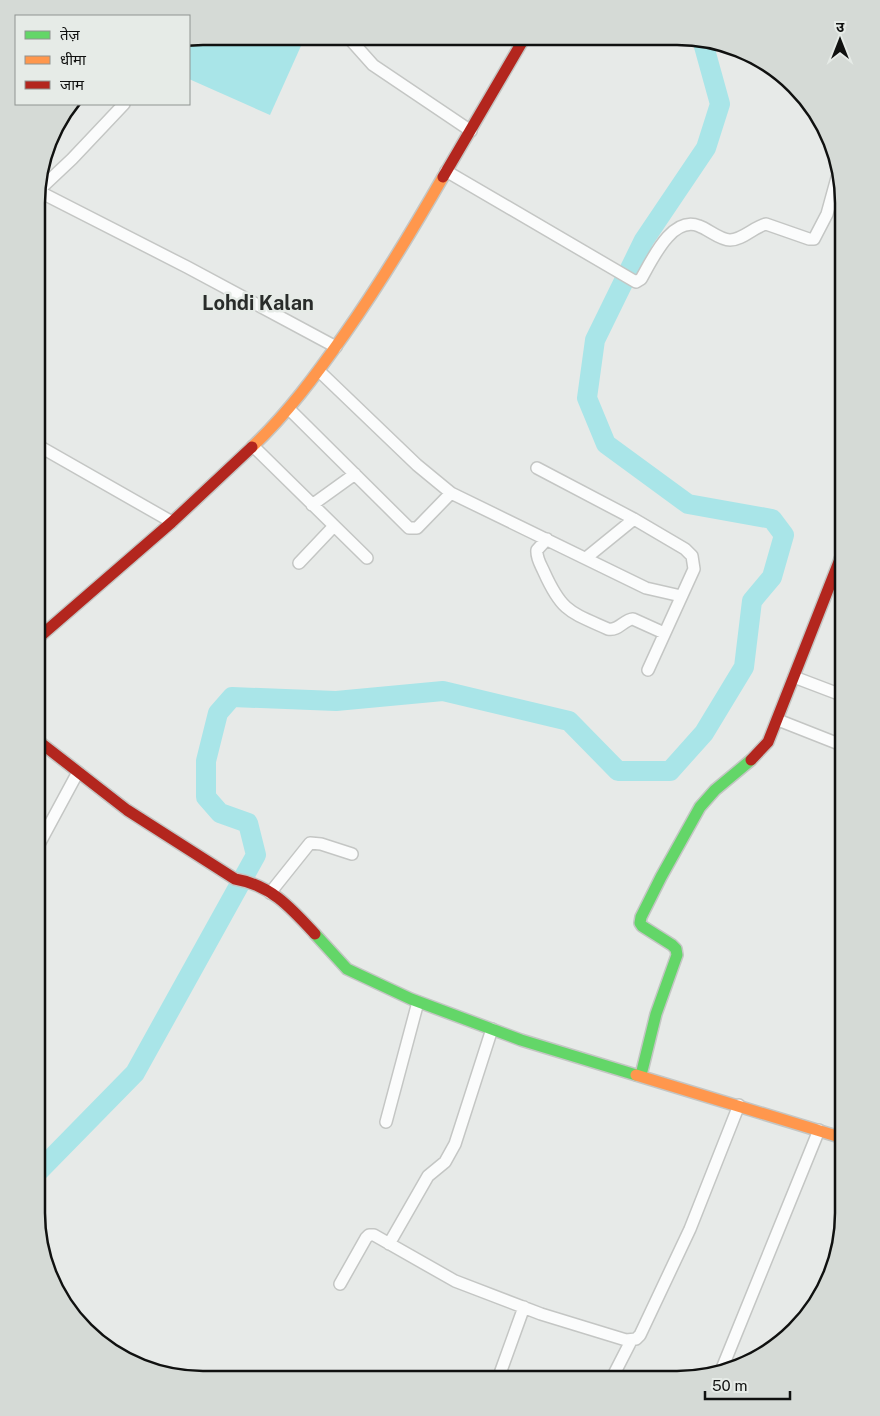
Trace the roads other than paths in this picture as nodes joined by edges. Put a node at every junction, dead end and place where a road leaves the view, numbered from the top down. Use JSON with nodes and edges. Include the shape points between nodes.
{"nodes":[{"id":1,"x":355,"y":45,"type":"edge"},
{"id":2,"x":520,"y":45,"type":"edge"},
{"id":3,"x":123,"y":105,"type":"edge"},
{"id":4,"x":471,"y":131,"type":"junction"},
{"id":5,"x":446,"y":171,"type":"junction"},
{"id":6,"x":46,"y":184,"type":"edge"},
{"id":7,"x":834,"y":188,"type":"edge"},
{"id":8,"x":45,"y":195,"type":"edge"},
{"id":9,"x":336,"y":347,"type":"junction"},
{"id":10,"x":319,"y":371,"type":"junction"},
{"id":11,"x":289,"y":409,"type":"junction"},
{"id":12,"x":253,"y":446,"type":"junction"},
{"id":13,"x":45,"y":450,"type":"edge"},
{"id":14,"x":537,"y":468,"type":"dead end"},
{"id":15,"x":355,"y":474,"type":"junction"},
{"id":16,"x":451,"y":493,"type":"junction"},
{"id":17,"x":312,"y":505,"type":"junction"},
{"id":18,"x":634,"y":519,"type":"junction"},
{"id":19,"x":172,"y":522,"type":"junction"},
{"id":20,"x":334,"y":526,"type":"junction"},
{"id":21,"x":547,"y":539,"type":"junction"},
{"id":22,"x":367,"y":558,"type":"dead end"},
{"id":23,"x":586,"y":558,"type":"junction"},
{"id":24,"x":299,"y":563,"type":"dead end"},
{"id":25,"x":835,"y":572,"type":"edge"},
{"id":26,"x":681,"y":596,"type":"junction"},
{"id":27,"x":45,"y":632,"type":"edge"},
{"id":28,"x":664,"y":634,"type":"junction"},
{"id":29,"x":648,"y":670,"type":"dead end"},
{"id":30,"x":794,"y":677,"type":"junction"},
{"id":31,"x":835,"y":693,"type":"edge"},
{"id":32,"x":778,"y":720,"type":"junction"},
{"id":33,"x":835,"y":742,"type":"edge"},
{"id":34,"x":45,"y":746,"type":"edge"},
{"id":35,"x":78,"y":772,"type":"junction"},
{"id":36,"x":45,"y":833,"type":"edge"},
{"id":37,"x":352,"y":854,"type":"dead end"},
{"id":38,"x":270,"y":893,"type":"junction"},
{"id":39,"x":418,"y":1002,"type":"junction"},
{"id":40,"x":492,"y":1029,"type":"junction"},
{"id":41,"x":641,"y":1075,"type":"junction"},
{"id":42,"x":739,"y":1105,"type":"junction"},
{"id":43,"x":386,"y":1122,"type":"dead end"},
{"id":44,"x":819,"y":1130,"type":"junction"},
{"id":45,"x":835,"y":1135,"type":"edge"},
{"id":46,"x":389,"y":1244,"type":"junction"},
{"id":47,"x":340,"y":1284,"type":"dead end"},
{"id":48,"x":524,"y":1307,"type":"junction"},
{"id":49,"x":631,"y":1340,"type":"junction"},
{"id":50,"x":724,"y":1364,"type":"edge"},
{"id":51,"x":501,"y":1371,"type":"edge"},
{"id":52,"x":616,"y":1371,"type":"edge"}],
"edges":[{"from":1,"to":4,"type":"street","via":[[373,65]]},
{"from":2,"to":4,"type":"street"},
{"from":3,"to":6,"type":"street"},
{"from":4,"to":5,"type":"street"},
{"from":5,"to":7,"type":"street","via":[[636,282],[667,238],[684,224],[692,224],[730,240],[766,224],[814,239],[827,214]]},
{"from":5,"to":9,"type":"street","via":[[372,296]]},
{"from":8,"to":9,"type":"street"},
{"from":9,"to":10,"type":"street"},
{"from":10,"to":11,"type":"street"},
{"from":10,"to":16,"type":"street","via":[[417,465]]},
{"from":11,"to":12,"type":"street"},
{"from":11,"to":15,"type":"street"},
{"from":12,"to":17,"type":"street"},
{"from":12,"to":19,"type":"street"},
{"from":13,"to":19,"type":"street"},
{"from":14,"to":18,"type":"street"},
{"from":15,"to":16,"type":"street","via":[[412,529],[417,528]]},
{"from":15,"to":17,"type":"street"},
{"from":16,"to":21,"type":"street"},
{"from":17,"to":20,"type":"street"},
{"from":18,"to":23,"type":"street"},
{"from":18,"to":26,"type":"street","via":[[692,556],[694,569]]},
{"from":19,"to":27,"type":"street"},
{"from":20,"to":22,"type":"street"},
{"from":20,"to":24,"type":"street"},
{"from":21,"to":23,"type":"street"},
{"from":21,"to":28,"type":"street","via":[[538,548],[537,555],[553,591],[569,611],[608,629],[615,629],[633,618]]},
{"from":23,"to":26,"type":"street","via":[[646,588]]},
{"from":25,"to":30,"type":"street"},
{"from":26,"to":28,"type":"street"},
{"from":28,"to":29,"type":"street"},
{"from":30,"to":31,"type":"street"},
{"from":30,"to":32,"type":"street"},
{"from":32,"to":33,"type":"street"},
{"from":32,"to":41,"type":"street","via":[[764,747],[700,807],[641,917],[642,926],[675,947],[677,955],[656,1014]]},
{"from":34,"to":35,"type":"street"},
{"from":35,"to":36,"type":"street"},
{"from":35,"to":38,"type":"street","via":[[127,810],[235,879],[252,882]]},
{"from":37,"to":38,"type":"street","via":[[310,843]]},
{"from":38,"to":39,"type":"street","via":[[289,905],[347,969]]},
{"from":39,"to":40,"type":"street"},
{"from":39,"to":43,"type":"street"},
{"from":40,"to":41,"type":"street"},
{"from":40,"to":46,"type":"street","via":[[452,1152],[428,1176]]},
{"from":41,"to":42,"type":"street"},
{"from":42,"to":44,"type":"street"},
{"from":42,"to":49,"type":"street","via":[[686,1238],[640,1335]]},
{"from":44,"to":45,"type":"street"},
{"from":44,"to":50,"type":"street"},
{"from":46,"to":47,"type":"street","via":[[374,1235],[367,1236]]},
{"from":46,"to":48,"type":"street","via":[[445,1277]]},
{"from":48,"to":49,"type":"street"},
{"from":48,"to":51,"type":"street"},
{"from":49,"to":52,"type":"street"}]}
